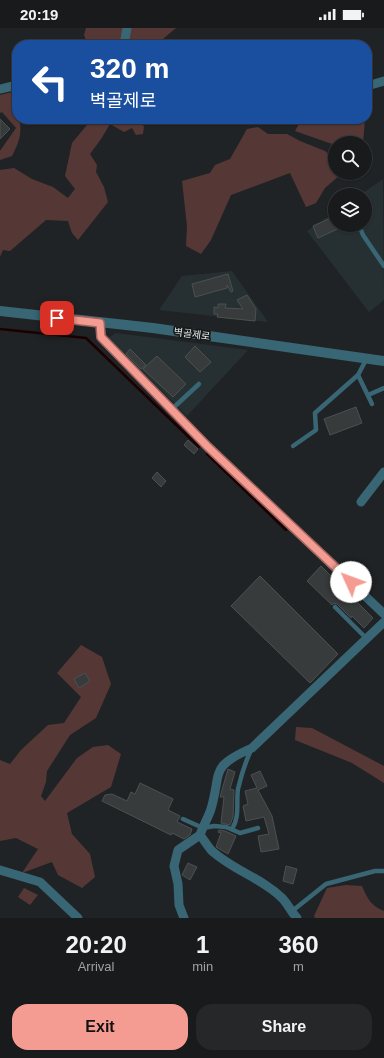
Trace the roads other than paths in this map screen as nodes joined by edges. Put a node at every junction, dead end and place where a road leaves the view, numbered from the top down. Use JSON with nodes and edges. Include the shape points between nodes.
{"nodes":[{"id":1,"x":127,"y":28,"type":"edge"},
{"id":2,"x":125,"y":40,"type":"edge"},
{"id":3,"x":384,"y":81,"type":"edge"},
{"id":4,"x":372,"y":85,"type":"edge"},
{"id":5,"x":12,"y":86,"type":"edge"},
{"id":6,"x":0,"y":88,"type":"edge"},
{"id":7,"x":362,"y":232,"type":"edge"},
{"id":8,"x":384,"y":266,"type":"edge"},
{"id":9,"x":0,"y":311,"type":"edge"},
{"id":10,"x":100,"y":323,"type":"junction"},
{"id":11,"x":367,"y":358,"type":"junction"},
{"id":12,"x":383,"y":360,"type":"edge"},
{"id":13,"x":358,"y":375,"type":"junction"},
{"id":14,"x":199,"y":384,"type":"dead end"},
{"id":15,"x":384,"y":388,"type":"edge"},
{"id":16,"x":368,"y":395,"type":"junction"},
{"id":17,"x":372,"y":404,"type":"dead end"},
{"id":18,"x":172,"y":409,"type":"junction"},
{"id":19,"x":292,"y":446,"type":"dead end"},
{"id":20,"x":384,"y":472,"type":"edge"},
{"id":21,"x":360,"y":502,"type":"dead end"},
{"id":22,"x":335,"y":607,"type":"dead end"},
{"id":23,"x":384,"y":614,"type":"edge"},
{"id":24,"x":384,"y":622,"type":"edge"},
{"id":25,"x":367,"y":639,"type":"junction"},
{"id":26,"x":252,"y":748,"type":"junction"},
{"id":27,"x":183,"y":820,"type":"dead end"},
{"id":28,"x":258,"y":828,"type":"dead end"},
{"id":29,"x":232,"y":829,"type":"junction"},
{"id":30,"x":201,"y":832,"type":"junction"},
{"id":31,"x":0,"y":870,"type":"edge"},
{"id":32,"x":384,"y":871,"type":"edge"},
{"id":33,"x":294,"y":915,"type":"edge"},
{"id":34,"x":78,"y":918,"type":"edge"},
{"id":35,"x":184,"y":918,"type":"edge"}],
"edges":[{"from":1,"to":2,"type":"street"},
{"from":3,"to":4,"type":"street"},
{"from":5,"to":6,"type":"street"},
{"from":7,"to":8,"type":"lane"},
{"from":9,"to":10,"type":"street","name":"벽골제로"},
{"from":10,"to":11,"type":"street","name":"벽골제로"},
{"from":10,"to":18,"type":"street","via":[[101,337]]},
{"from":11,"to":12,"type":"street","name":"벽골제로"},
{"from":11,"to":13,"type":"lane"},
{"from":13,"to":16,"type":"lane"},
{"from":13,"to":19,"type":"lane","via":[[315,413],[316,430]]},
{"from":14,"to":18,"type":"lane"},
{"from":15,"to":16,"type":"lane"},
{"from":16,"to":17,"type":"lane"},
{"from":18,"to":23,"type":"street","via":[[207,446]]},
{"from":20,"to":21,"type":"street"},
{"from":22,"to":25,"type":"lane"},
{"from":24,"to":25,"type":"street"},
{"from":25,"to":26,"type":"street"},
{"from":26,"to":29,"type":"lane","via":[[242,771],[237,822]]},
{"from":26,"to":30,"type":"street","via":[[226,761],[218,770],[211,809]]},
{"from":27,"to":30,"type":"lane"},
{"from":28,"to":29,"type":"lane","via":[[240,834]]},
{"from":29,"to":30,"type":"lane","via":[[214,826]]},
{"from":30,"to":33,"type":"street","via":[[211,849],[283,899]]},
{"from":30,"to":35,"type":"street","via":[[178,850],[174,866],[179,905]]},
{"from":31,"to":34,"type":"street","via":[[40,882]]},
{"from":32,"to":33,"type":"lane","via":[[326,884]]}]}
